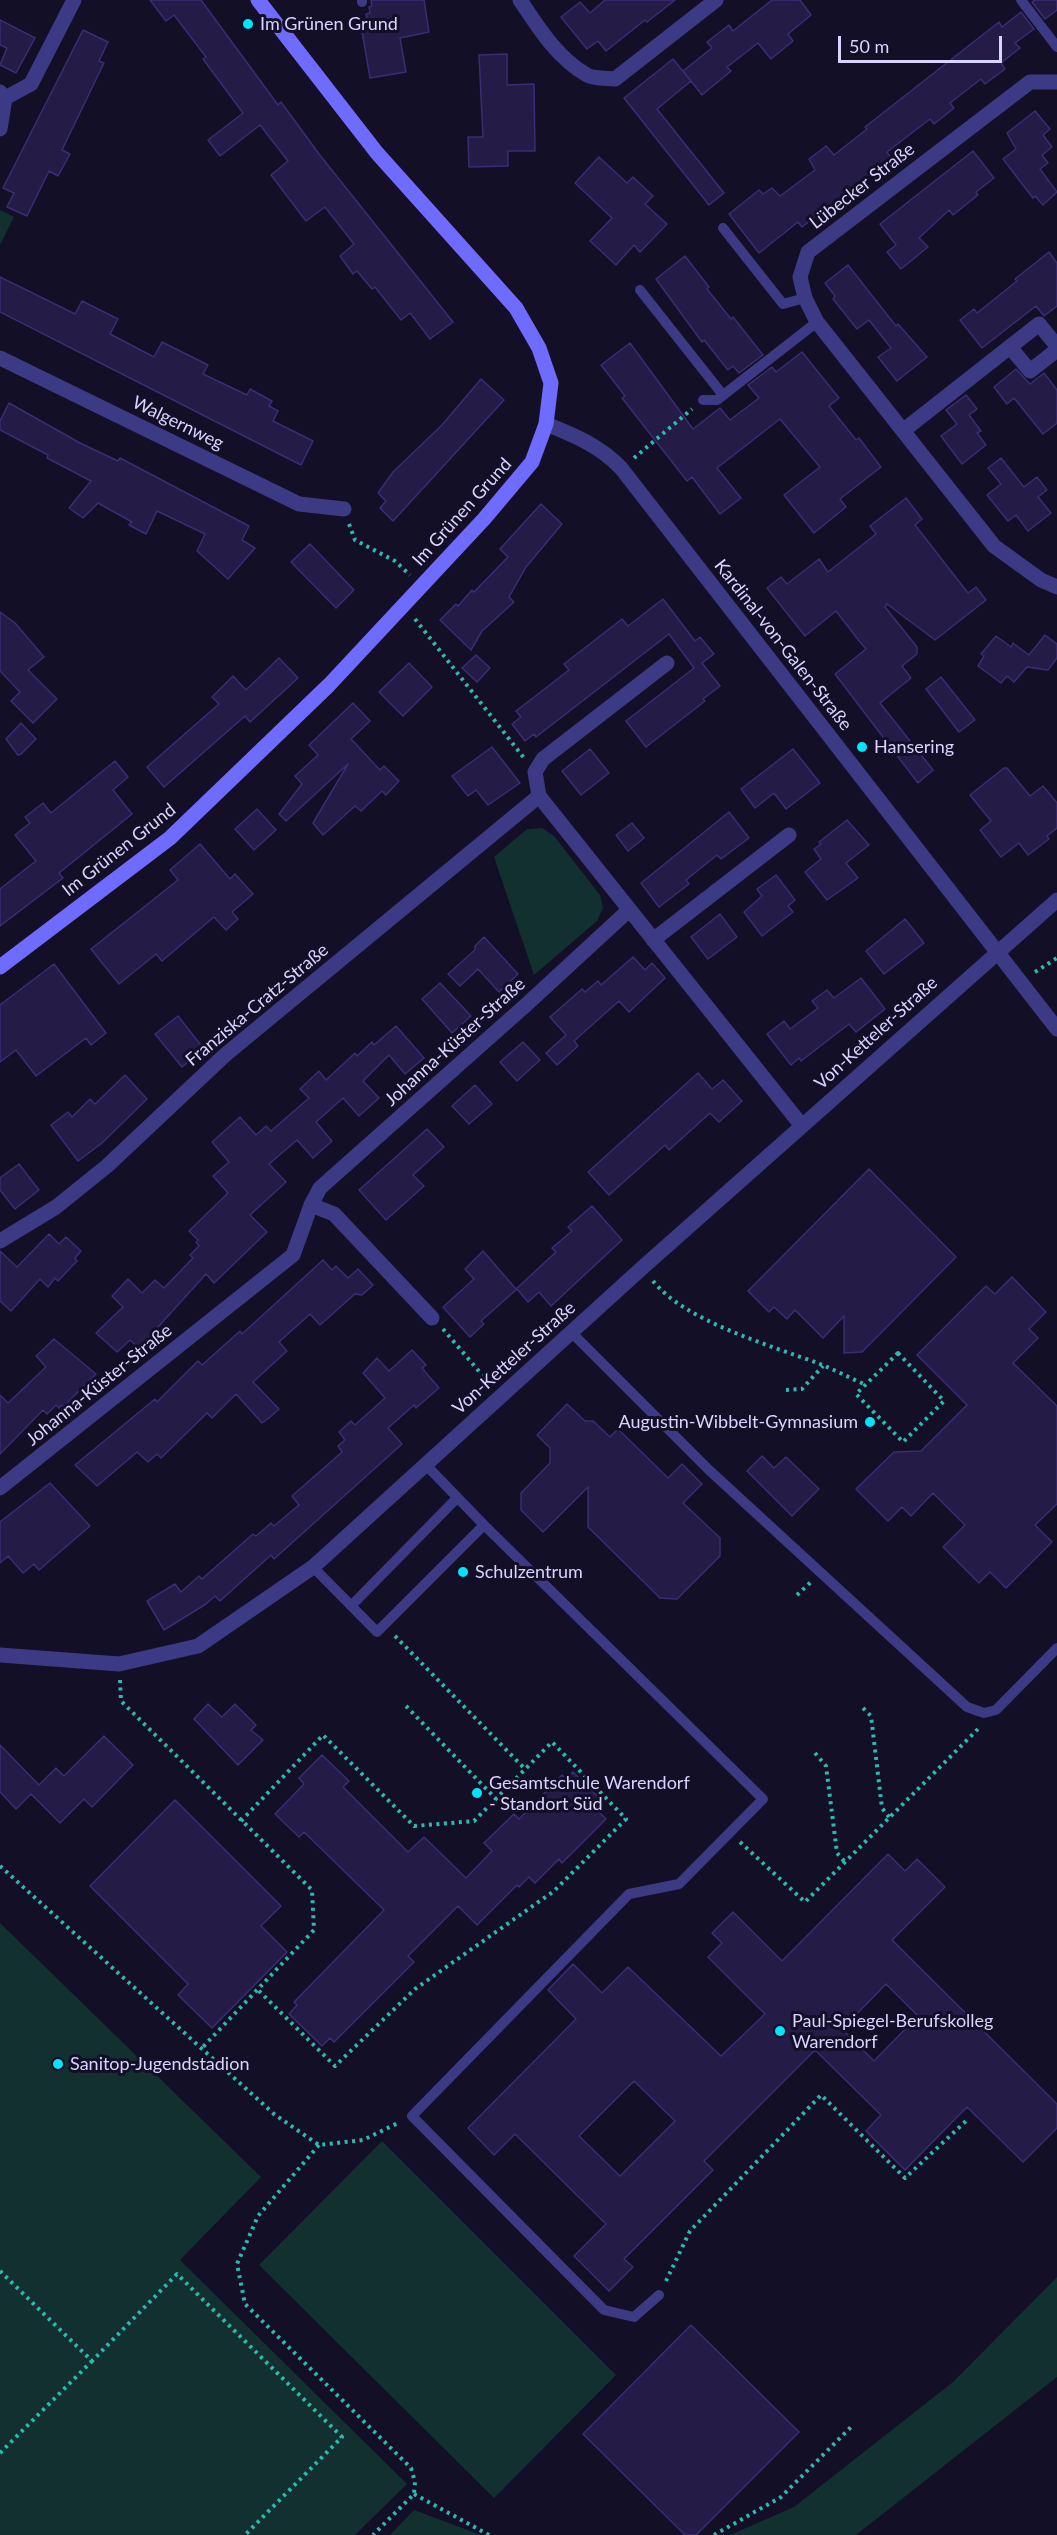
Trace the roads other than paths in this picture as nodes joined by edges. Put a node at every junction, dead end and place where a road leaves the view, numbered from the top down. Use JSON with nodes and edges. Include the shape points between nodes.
{"nodes":[{"id":1,"x":74,"y":0,"type":"edge"},
{"id":2,"x":258,"y":0,"type":"edge"},
{"id":3,"x":520,"y":0,"type":"edge"},
{"id":4,"x":716,"y":0,"type":"edge"},
{"id":5,"x":1021,"y":0,"type":"edge"},
{"id":6,"x":1057,"y":47,"type":"edge"},
{"id":7,"x":1057,"y":82,"type":"edge"},
{"id":8,"x":2,"y":95,"type":"edge"},
{"id":9,"x":0,"y":129,"type":"edge"},
{"id":10,"x":723,"y":228,"type":"dead end"},
{"id":11,"x":640,"y":290,"type":"dead end"},
{"id":12,"x":805,"y":298,"type":"junction"},
{"id":13,"x":817,"y":322,"type":"junction"},
{"id":14,"x":1010,"y":347,"type":"junction"},
{"id":15,"x":1057,"y":348,"type":"edge"},
{"id":16,"x":0,"y":358,"type":"edge"},
{"id":17,"x":723,"y":395,"type":"junction"},
{"id":18,"x":703,"y":400,"type":"road end"},
{"id":19,"x":546,"y":423,"type":"junction"},
{"id":20,"x":904,"y":430,"type":"junction"},
{"id":21,"x":344,"y":509,"type":"road end"},
{"id":22,"x":1057,"y":587,"type":"edge"},
{"id":23,"x":667,"y":663,"type":"dead end"},
{"id":24,"x":539,"y":796,"type":"junction"},
{"id":25,"x":789,"y":835,"type":"dead end"},
{"id":26,"x":1057,"y":900,"type":"edge"},
{"id":27,"x":629,"y":910,"type":"junction"},
{"id":28,"x":653,"y":940,"type":"junction"},
{"id":29,"x":996,"y":952,"type":"junction"},
{"id":30,"x":0,"y":967,"type":"edge"},
{"id":31,"x":1057,"y":1029,"type":"edge"},
{"id":32,"x":802,"y":1126,"type":"junction"},
{"id":33,"x":311,"y":1205,"type":"junction"},
{"id":34,"x":0,"y":1241,"type":"edge"},
{"id":35,"x":432,"y":1317,"type":"road end"},
{"id":36,"x":572,"y":1333,"type":"junction"},
{"id":37,"x":425,"y":1464,"type":"junction"},
{"id":38,"x":0,"y":1488,"type":"edge"},
{"id":39,"x":457,"y":1498,"type":"junction"},
{"id":40,"x":484,"y":1525,"type":"junction"},
{"id":41,"x":313,"y":1567,"type":"junction"},
{"id":42,"x":351,"y":1606,"type":"junction"},
{"id":43,"x":1057,"y":1648,"type":"edge"},
{"id":44,"x":0,"y":1655,"type":"edge"},
{"id":45,"x":659,"y":2295,"type":"road end"}],
"edges":[{"from":1,"to":8,"type":"street","via":[[31,84]]},
{"from":2,"to":19,"type":"street","name":"Im Grünen Grund","via":[[377,153],[516,309],[539,348],[551,383]]},
{"from":3,"to":4,"type":"street","via":[[544,36],[588,76],[615,79]]},
{"from":5,"to":6,"type":"lane"},
{"from":7,"to":12,"type":"street","name":"Lübecker Straße","via":[[1030,82],[808,252],[800,277]]},
{"from":8,"to":9,"type":"street"},
{"from":10,"to":12,"type":"lane","via":[[783,304]]},
{"from":11,"to":17,"type":"lane"},
{"from":12,"to":13,"type":"street","name":"Lübecker Straße"},
{"from":13,"to":17,"type":"lane"},
{"from":13,"to":20,"type":"street","name":"Lübecker Straße"},
{"from":14,"to":15,"type":"street","via":[[1030,371]]},
{"from":14,"to":15,"type":"street","via":[[1040,324]]},
{"from":14,"to":20,"type":"street"},
{"from":16,"to":21,"type":"street","name":"Walgernweg","via":[[299,504]]},
{"from":17,"to":18,"type":"lane","via":[[717,400]]},
{"from":19,"to":29,"type":"street","name":"Kardinal-von-Galen-Straße","via":[[606,453],[621,468]]},
{"from":19,"to":30,"type":"street","name":"Im Grünen Grund","via":[[532,462],[329,685],[170,838]]},
{"from":20,"to":22,"type":"street","name":"Lübecker Straße","via":[[994,546]]},
{"from":23,"to":24,"type":"street","via":[[543,759],[535,772]]},
{"from":24,"to":27,"type":"street"},
{"from":24,"to":34,"type":"street","name":"Franziska-Cratz-Straße","via":[[225,1055],[107,1166],[56,1207]]},
{"from":25,"to":28,"type":"street"},
{"from":26,"to":29,"type":"street"},
{"from":27,"to":28,"type":"street"},
{"from":27,"to":33,"type":"street","name":"Johanna-Küster-Straße","via":[[320,1188]]},
{"from":28,"to":32,"type":"street"},
{"from":29,"to":31,"type":"street","name":"Kardinal-von-Galen-Straße"},
{"from":29,"to":32,"type":"street","name":"Von-Ketteler-Straße"},
{"from":32,"to":36,"type":"street","name":"Von-Ketteler-Straße"},
{"from":33,"to":35,"type":"street","via":[[334,1214]]},
{"from":33,"to":38,"type":"street","name":"Johanna-Küster-Straße","via":[[293,1255]]},
{"from":36,"to":37,"type":"street","name":"Von-Ketteler-Straße"},
{"from":36,"to":43,"type":"lane","via":[[709,1470],[967,1707],[984,1713],[996,1710]]},
{"from":37,"to":39,"type":"lane"},
{"from":37,"to":41,"type":"street","name":"Von-Ketteler-Straße"},
{"from":39,"to":40,"type":"lane"},
{"from":39,"to":42,"type":"lane"},
{"from":40,"to":42,"type":"lane","via":[[377,1632]]},
{"from":40,"to":45,"type":"lane","via":[[763,1799],[679,1884],[628,1894],[412,2116],[604,2310],[634,2317]]},
{"from":41,"to":42,"type":"lane"},
{"from":41,"to":44,"type":"street","name":"Von-Ketteler-Straße","via":[[198,1646],[119,1664]]}]}
